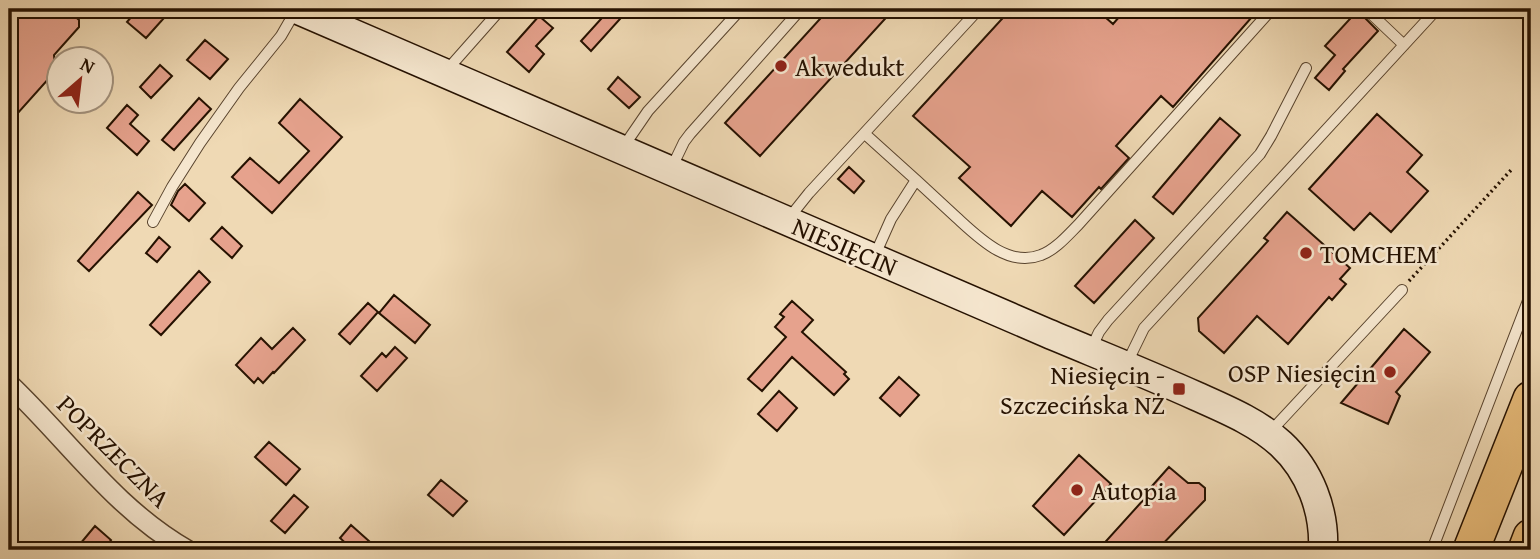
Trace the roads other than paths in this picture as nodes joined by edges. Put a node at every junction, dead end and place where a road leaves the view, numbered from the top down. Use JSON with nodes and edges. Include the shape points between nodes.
{"nodes":[{"id":1,"x":296,"y":9,"type":"edge"},
{"id":2,"x":501,"y":9,"type":"edge"},
{"id":3,"x":741,"y":9,"type":"edge"},
{"id":4,"x":801,"y":9,"type":"edge"},
{"id":5,"x":979,"y":9,"type":"edge"},
{"id":6,"x":1272,"y":9,"type":"edge"},
{"id":7,"x":1310,"y":9,"type":"edge"},
{"id":8,"x":1340,"y":9,"type":"edge"},
{"id":9,"x":1366,"y":9,"type":"edge"},
{"id":10,"x":1437,"y":9,"type":"edge"},
{"id":11,"x":1404,"y":45,"type":"junction"},
{"id":12,"x":1306,"y":68,"type":"dead end"},
{"id":13,"x":444,"y":73,"type":"junction"},
{"id":14,"x":865,"y":134,"type":"junction"},
{"id":15,"x":621,"y":151,"type":"junction"},
{"id":16,"x":670,"y":171,"type":"junction"},
{"id":17,"x":916,"y":180,"type":"junction"},
{"id":18,"x":788,"y":221,"type":"junction"},
{"id":19,"x":153,"y":222,"type":"dead end"},
{"id":20,"x":874,"y":258,"type":"junction"},
{"id":21,"x":1402,"y":290,"type":"road end"},
{"id":22,"x":1531,"y":293,"type":"edge"},
{"id":23,"x":1090,"y":351,"type":"junction"},
{"id":24,"x":1125,"y":366,"type":"junction"},
{"id":25,"x":9,"y":384,"type":"edge"},
{"id":26,"x":1531,"y":399,"type":"edge"},
{"id":27,"x":1269,"y":434,"type":"junction"},
{"id":28,"x":1531,"y":537,"type":"edge"},
{"id":29,"x":187,"y":550,"type":"edge"},
{"id":30,"x":1323,"y":550,"type":"edge"},
{"id":31,"x":1432,"y":550,"type":"edge"},
{"id":32,"x":1471,"y":550,"type":"edge"},
{"id":33,"x":1526,"y":550,"type":"edge"}],
"edges":[{"from":1,"to":13,"type":"street","name":"NIESIĘCIN"},
{"from":1,"to":19,"type":"lane","via":[[281,36],[200,143]]},
{"from":2,"to":13,"type":"lane"},
{"from":3,"to":15,"type":"lane","via":[[648,111]]},
{"from":4,"to":16,"type":"lane","via":[[690,134]]},
{"from":5,"to":14,"type":"lane"},
{"from":6,"to":17,"type":"lane","via":[[1078,225],[1044,254],[1011,256],[993,248]]},
{"from":7,"to":8,"type":"lane","via":[[1322,13]]},
{"from":9,"to":11,"type":"lane"},
{"from":10,"to":11,"type":"lane"},
{"from":11,"to":24,"type":"lane","via":[[1144,328]]},
{"from":12,"to":23,"type":"lane","via":[[1263,149],[1108,320]]},
{"from":13,"to":15,"type":"street","name":"NIESIĘCIN"},
{"from":14,"to":17,"type":"lane"},
{"from":14,"to":18,"type":"lane"},
{"from":15,"to":16,"type":"street","name":"NIESIĘCIN"},
{"from":16,"to":18,"type":"street","name":"NIESIĘCIN"},
{"from":17,"to":20,"type":"lane","via":[[891,219]]},
{"from":18,"to":20,"type":"street","name":"NIESIĘCIN"},
{"from":20,"to":23,"type":"street","name":"NIESIĘCIN"},
{"from":21,"to":27,"type":"lane"},
{"from":22,"to":31,"type":"lane"},
{"from":23,"to":24,"type":"street","name":"NIESIĘCIN"},
{"from":24,"to":27,"type":"street","name":"NIESIĘCIN"},
{"from":25,"to":29,"type":"street","name":"POPRZECZNA","via":[[127,506]]},
{"from":26,"to":32,"type":"highway"},
{"from":27,"to":30,"type":"street","name":"NIESIĘCIN","via":[[1291,454],[1314,492]]},
{"from":28,"to":33,"type":"highway"}]}
